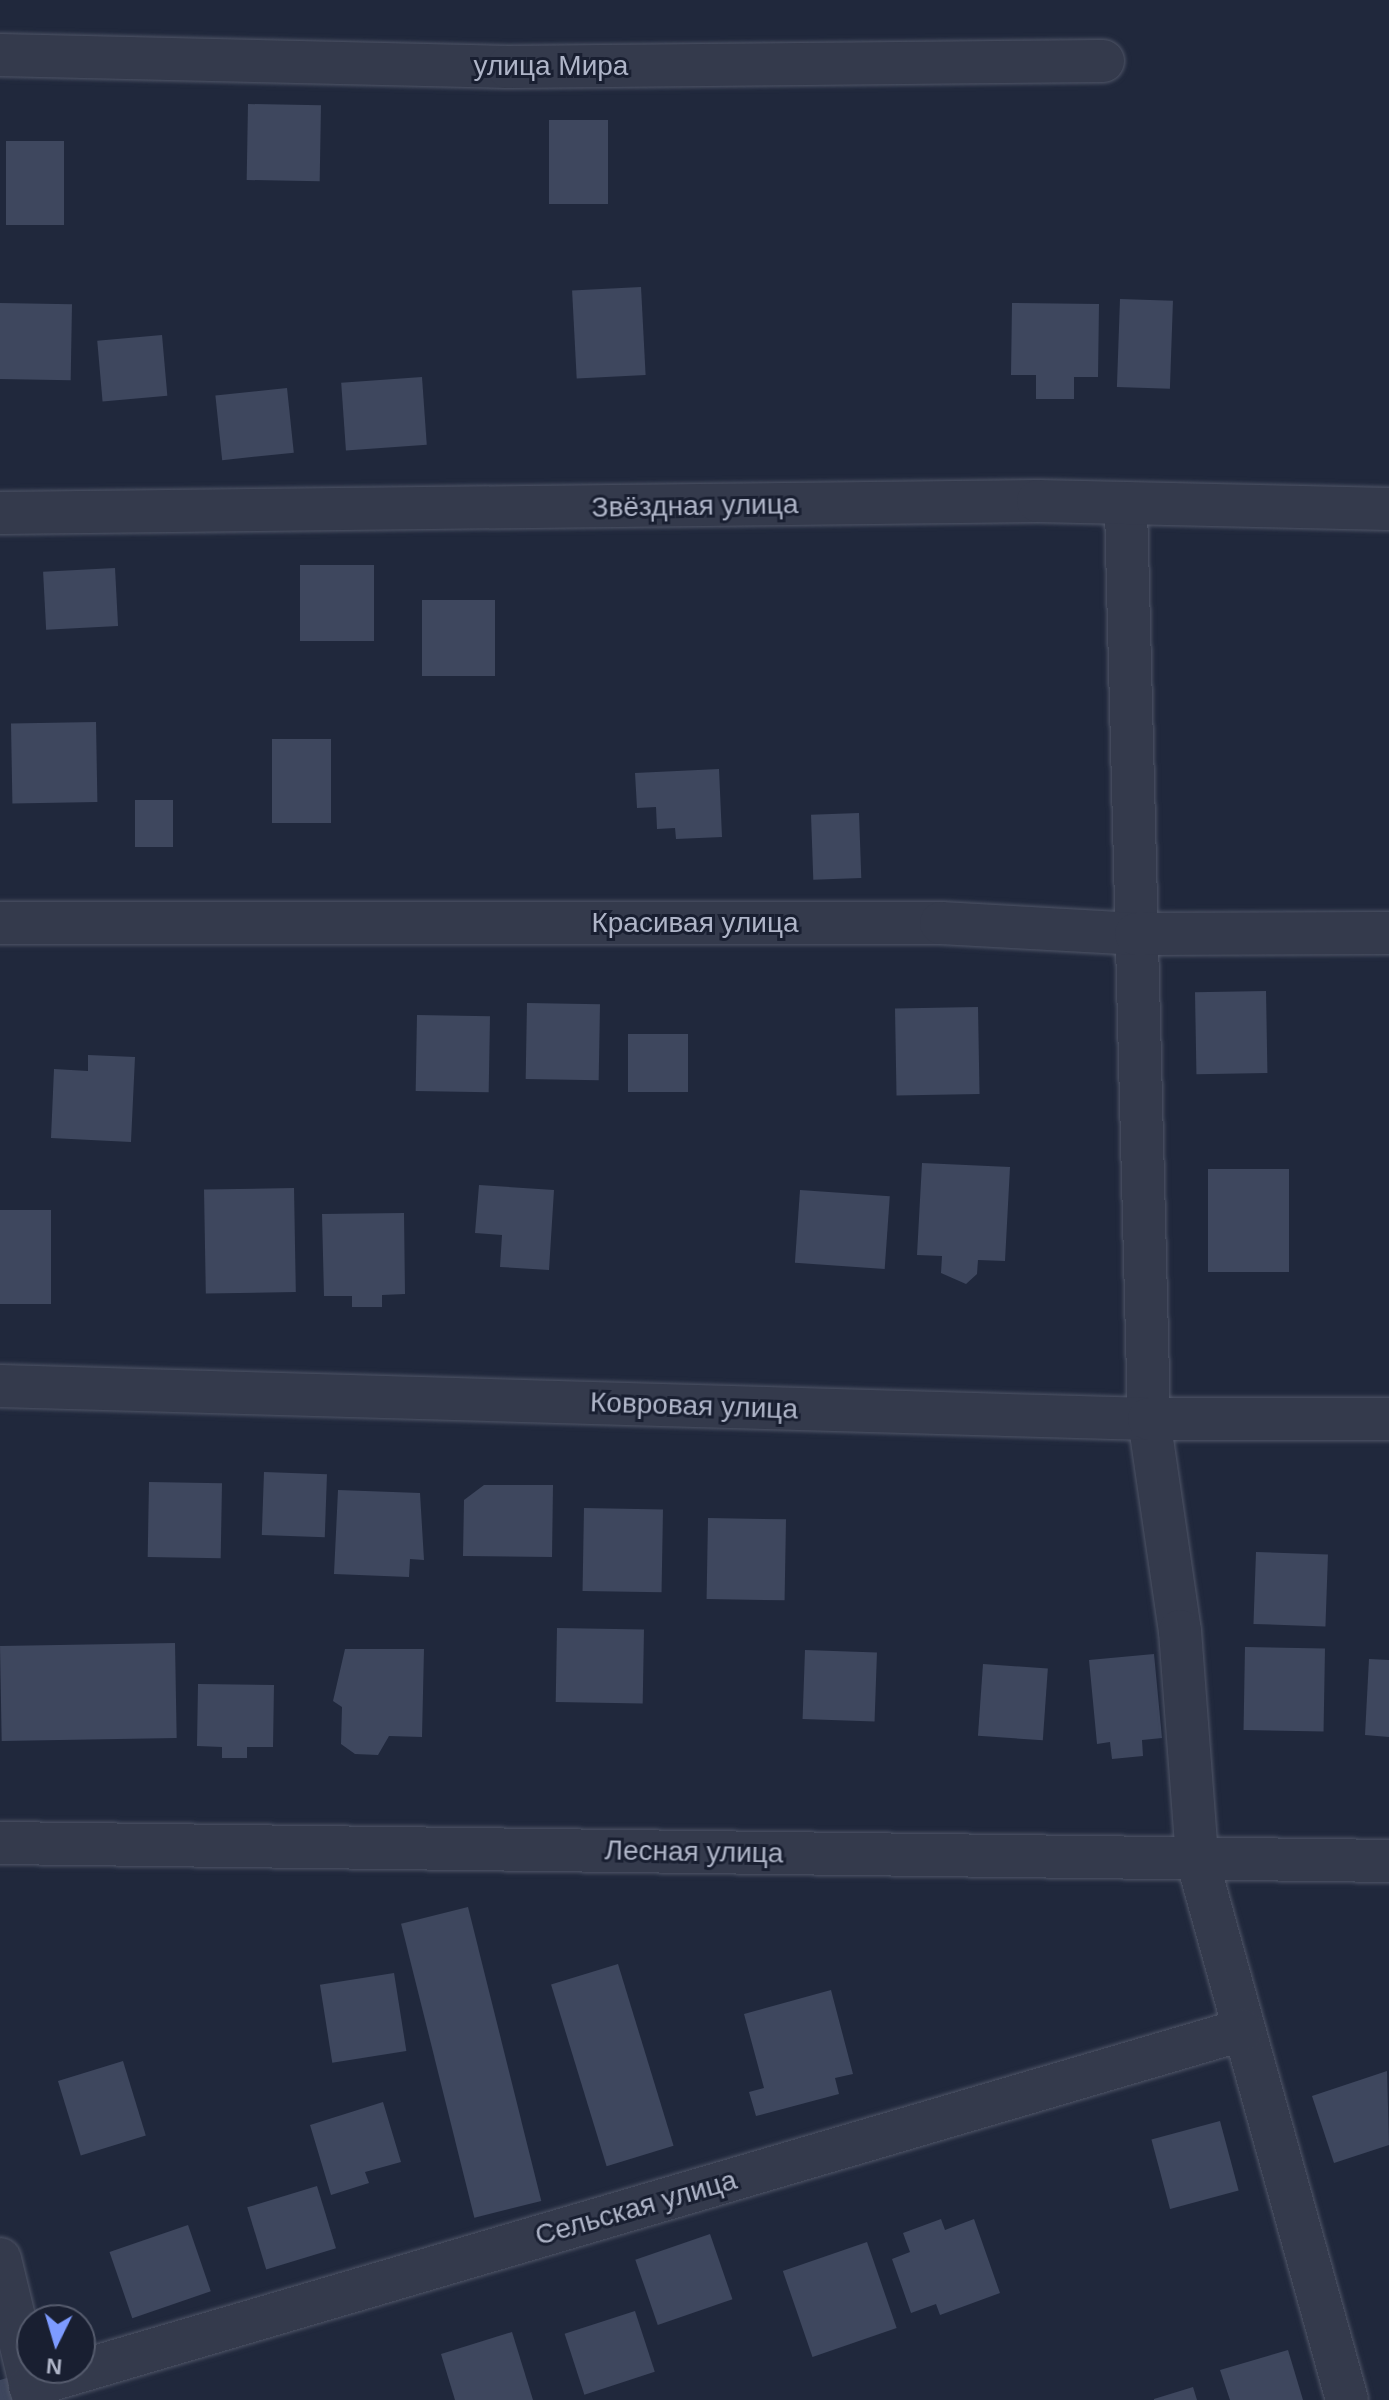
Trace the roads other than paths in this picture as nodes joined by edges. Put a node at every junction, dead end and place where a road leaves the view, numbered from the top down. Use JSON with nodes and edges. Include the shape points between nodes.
{"nodes":[{"id":1,"x":0,"y":55,"type":"edge"},
{"id":2,"x":1103,"y":61,"type":"dead end"},
{"id":3,"x":1126,"y":508,"type":"junction"},
{"id":4,"x":1389,"y":509,"type":"edge"},
{"id":5,"x":0,"y":513,"type":"edge"},
{"id":6,"x":0,"y":923,"type":"edge"},
{"id":7,"x":1389,"y":933,"type":"edge"},
{"id":8,"x":1136,"y":934,"type":"junction"},
{"id":9,"x":0,"y":1386,"type":"edge"},
{"id":10,"x":1149,"y":1419,"type":"junction"},
{"id":11,"x":1389,"y":1419,"type":"edge"},
{"id":12,"x":0,"y":1843,"type":"edge"},
{"id":13,"x":1197,"y":1859,"type":"junction"},
{"id":14,"x":1389,"y":1861,"type":"edge"},
{"id":15,"x":1242,"y":2030,"type":"junction"},
{"id":16,"x":0,"y":2259,"type":"edge"},
{"id":17,"x":5,"y":2301,"type":"edge"},
{"id":18,"x":32,"y":2393,"type":"edge"},
{"id":19,"x":1347,"y":2400,"type":"edge"}],
"edges":[{"from":1,"to":2,"type":"street","name":"улица Мира","via":[[508,67]]},
{"from":3,"to":4,"type":"street","name":"Звёздная улица"},
{"from":3,"to":5,"type":"street","name":"Звёздная улица","via":[[1038,501]]},
{"from":3,"to":8,"type":"street"},
{"from":6,"to":8,"type":"street","name":"Красивая улица","via":[[941,923]]},
{"from":7,"to":8,"type":"street","name":"Красивая улица"},
{"from":8,"to":10,"type":"street"},
{"from":9,"to":10,"type":"street","name":"Ковровая улица"},
{"from":10,"to":11,"type":"street","name":"Ковровая улица"},
{"from":10,"to":13,"type":"street","via":[[1180,1631]]},
{"from":12,"to":13,"type":"street","name":"Лесная улица"},
{"from":13,"to":14,"type":"street","name":"Лесная улица"},
{"from":13,"to":15,"type":"street"},
{"from":15,"to":18,"type":"street","name":"Сельская улица"},
{"from":15,"to":19,"type":"street"},
{"from":16,"to":17,"type":"street"},
{"from":17,"to":18,"type":"street"}]}
